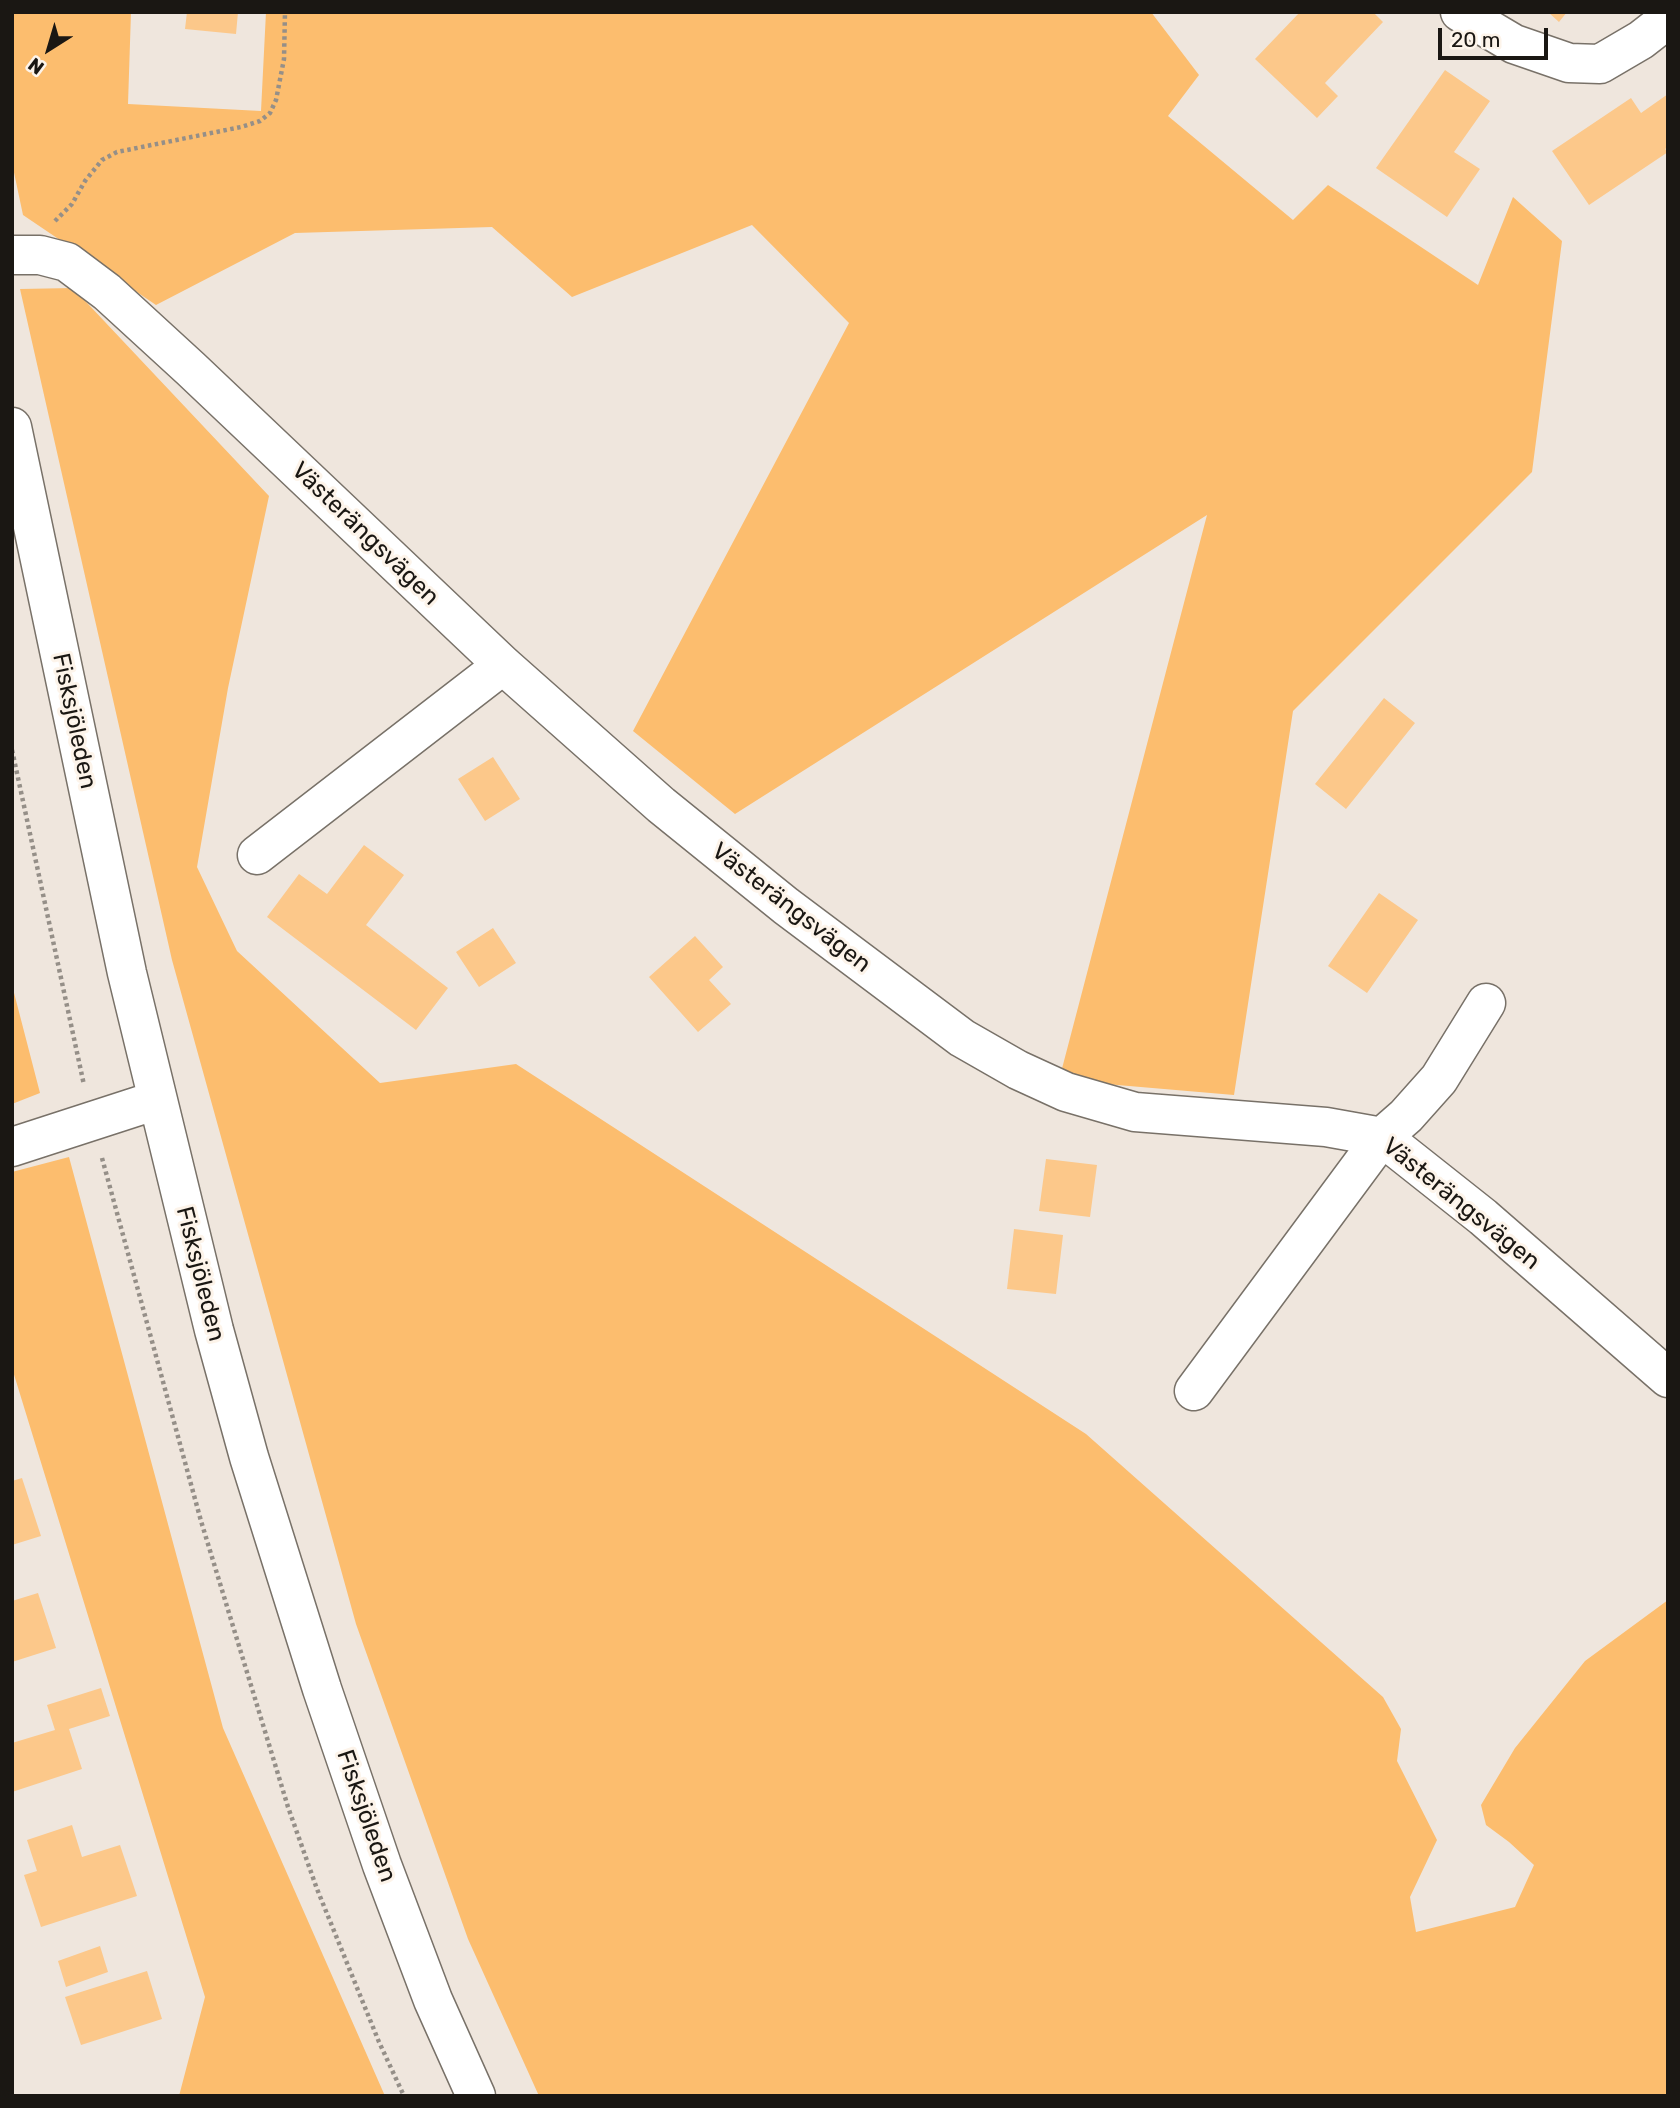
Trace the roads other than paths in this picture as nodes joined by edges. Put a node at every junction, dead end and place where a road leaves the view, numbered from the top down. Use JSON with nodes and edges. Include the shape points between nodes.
{"nodes":[{"id":1,"x":1460,"y":12,"type":"edge"},
{"id":2,"x":1668,"y":19,"type":"edge"},
{"id":3,"x":12,"y":255,"type":"edge"},
{"id":4,"x":12,"y":427,"type":"edge"},
{"id":5,"x":503,"y":665,"type":"junction"},
{"id":6,"x":257,"y":855,"type":"dead end"},
{"id":7,"x":1486,"y":1003,"type":"dead end"},
{"id":8,"x":158,"y":1100,"type":"junction"},
{"id":9,"x":1382,"y":1137,"type":"junction"},
{"id":10,"x":12,"y":1147,"type":"edge"},
{"id":11,"x":1668,"y":1378,"type":"edge"},
{"id":12,"x":1194,"y":1391,"type":"dead end"},
{"id":13,"x":475,"y":2096,"type":"edge"}],
"edges":[{"from":1,"to":2,"type":"street","via":[[1514,44],[1569,63],[1600,64]]},
{"from":3,"to":5,"type":"street","name":"Västerängsvägen","via":[[68,262],[107,292]]},
{"from":4,"to":8,"type":"street","name":"Fisksjöleden"},
{"from":5,"to":6,"type":"street"},
{"from":5,"to":9,"type":"street","name":"Västerängsvägen","via":[[661,805],[786,906],[962,1038],[1018,1070],[1066,1092],[1135,1112],[1326,1127]]},
{"from":7,"to":9,"type":"street","via":[[1438,1079]]},
{"from":8,"to":10,"type":"street"},
{"from":8,"to":13,"type":"street","name":"Fisksjöleden","via":[[242,1432],[322,1689],[382,1865]]},
{"from":9,"to":11,"type":"street","name":"Västerängsvägen","via":[[1483,1217]]},
{"from":9,"to":12,"type":"street"}]}
